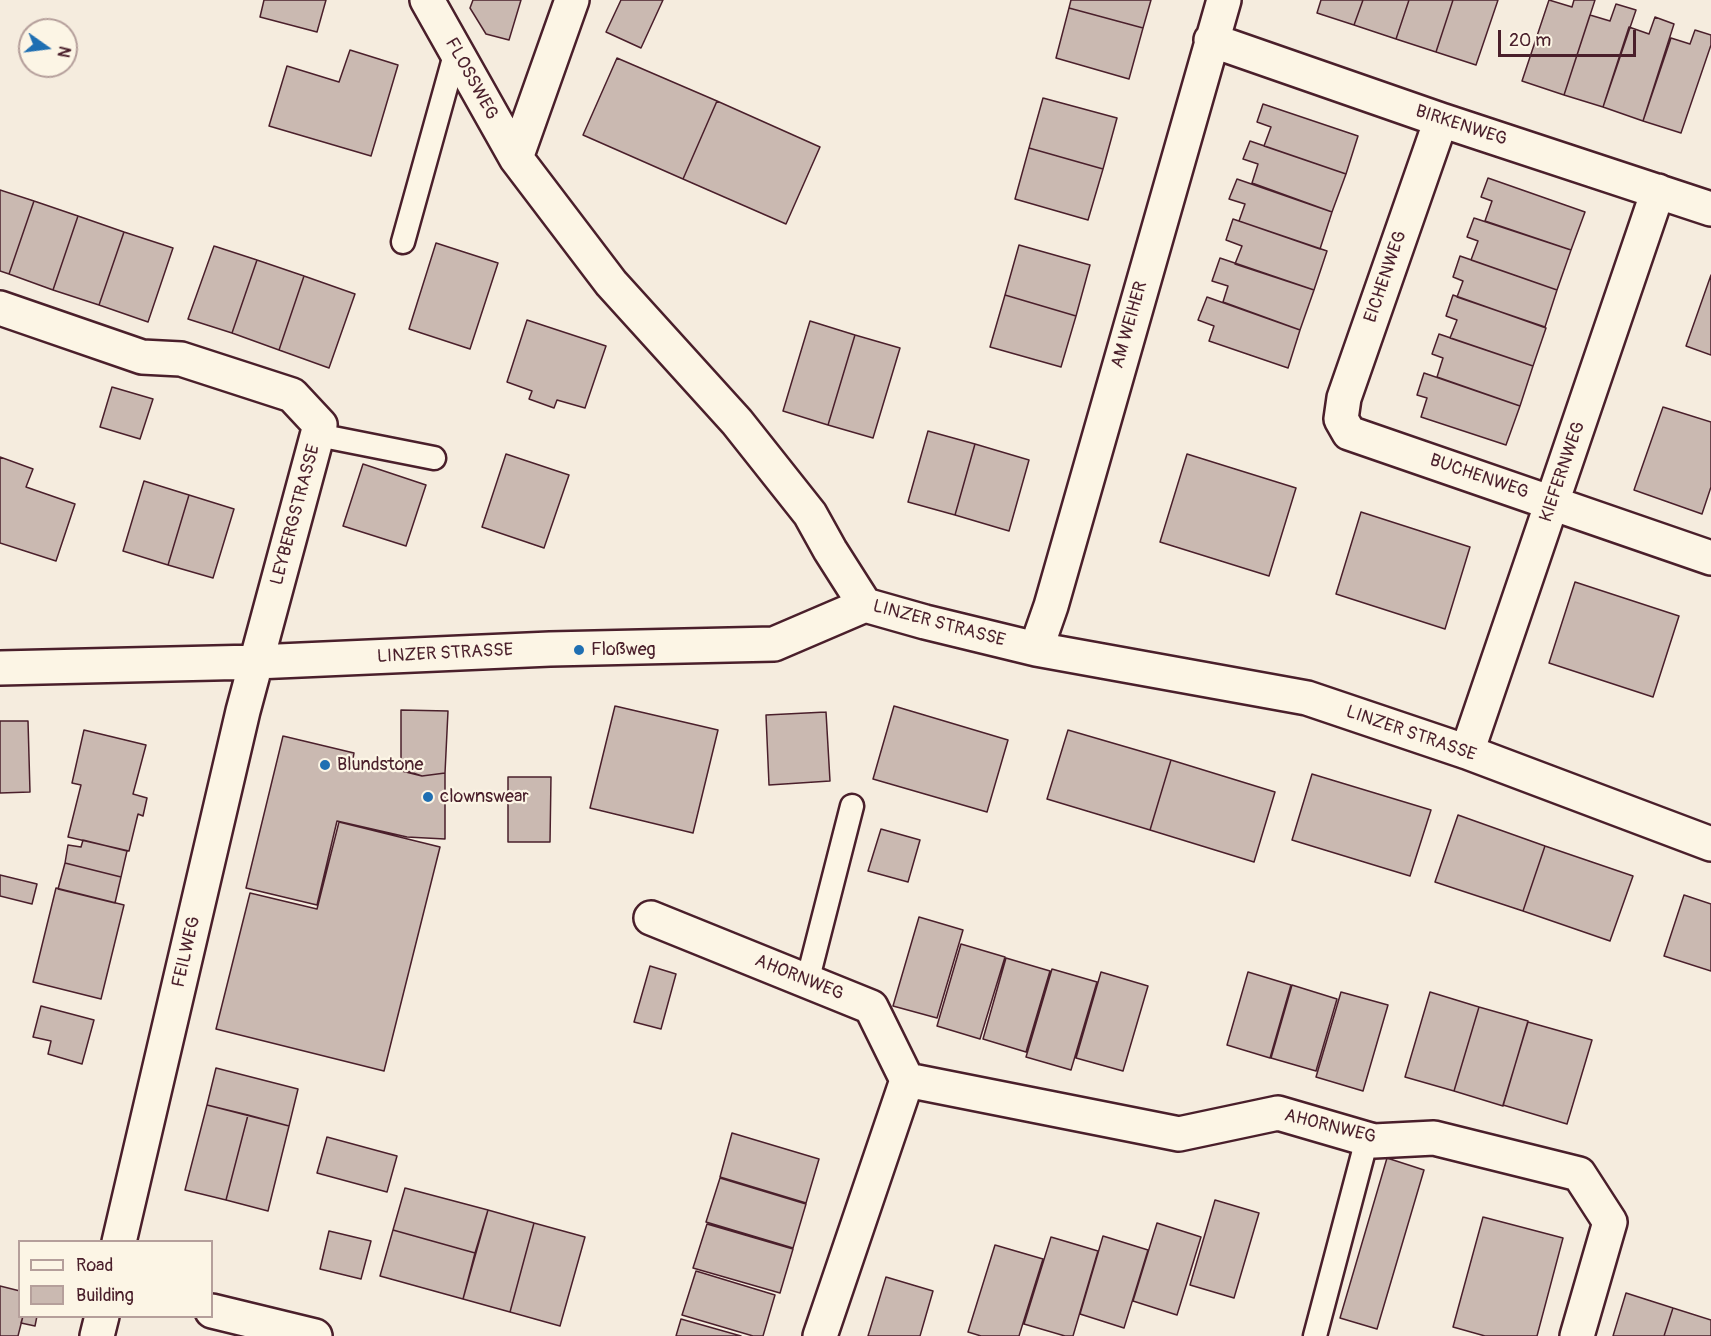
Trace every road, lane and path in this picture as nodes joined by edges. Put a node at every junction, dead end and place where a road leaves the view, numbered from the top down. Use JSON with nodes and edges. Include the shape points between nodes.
{"nodes":[{"id":1,"x":427,"y":0,"type":"edge"},
{"id":2,"x":572,"y":0,"type":"edge"},
{"id":3,"x":1224,"y":0,"type":"edge"},
{"id":4,"x":1211,"y":40,"type":"junction"},
{"id":5,"x":456,"y":51,"type":"junction"},
{"id":6,"x":1441,"y":120,"type":"junction"},
{"id":7,"x":516,"y":158,"type":"junction"},
{"id":8,"x":1658,"y":191,"type":"junction"},
{"id":9,"x":1711,"y":209,"type":"edge"},
{"id":10,"x":403,"y":242,"type":"dead end"},
{"id":11,"x":0,"y":308,"type":"edge"},
{"id":12,"x":1349,"y":434,"type":"joint"},
{"id":13,"x":318,"y":435,"type":"junction"},
{"id":14,"x":434,"y":458,"type":"dead end"},
{"id":15,"x":1553,"y":502,"type":"junction"},
{"id":16,"x":1711,"y":558,"type":"edge"},
{"id":17,"x":865,"y":605,"type":"junction"},
{"id":18,"x":1036,"y":649,"type":"junction"},
{"id":19,"x":256,"y":662,"type":"junction"},
{"id":20,"x":0,"y":668,"type":"edge"},
{"id":21,"x":1467,"y":752,"type":"junction"},
{"id":22,"x":852,"y":806,"type":"dead end"},
{"id":23,"x":1711,"y":844,"type":"edge"},
{"id":24,"x":651,"y":918,"type":"dead end"},
{"id":25,"x":807,"y":982,"type":"junction"},
{"id":26,"x":907,"y":1080,"type":"junction"},
{"id":27,"x":1367,"y":1139,"type":"junction"},
{"id":28,"x":119,"y":1240,"type":"edge"},
{"id":29,"x":213,"y":1311,"type":"edge"},
{"id":30,"x":102,"y":1318,"type":"edge"},
{"id":31,"x":97,"y":1336,"type":"edge"},
{"id":32,"x":315,"y":1336,"type":"edge"},
{"id":33,"x":820,"y":1336,"type":"edge"},
{"id":34,"x":1315,"y":1336,"type":"edge"},
{"id":35,"x":1577,"y":1336,"type":"edge"}],
"edges":[{"from":1,"to":5,"type":"street","name":"FLOSSWEG"},
{"from":2,"to":7,"type":"street"},
{"from":3,"to":4,"type":"street","name":"AM WEIHER"},
{"from":4,"to":6,"type":"street","name":"BIRKENWEG"},
{"from":4,"to":18,"type":"street","name":"AM WEIHER"},
{"from":5,"to":7,"type":"street","name":"FLOSSWEG"},
{"from":5,"to":10,"type":"lane"},
{"from":6,"to":8,"type":"street","name":"BIRKENWEG"},
{"from":6,"to":12,"type":"street","name":"EICHENWEG","via":[[1344,398],[1341,419]]},
{"from":7,"to":17,"type":"street","name":"FLOSSWEG","via":[[611,283],[737,422],[810,514]]},
{"from":8,"to":9,"type":"street","name":"BIRKENWEG"},
{"from":8,"to":15,"type":"street","name":"KIEFERNWEG"},
{"from":11,"to":13,"type":"street","name":"LEYBERGSTRASSE","via":[[142,357],[181,359],[292,395],[320,425]]},
{"from":12,"to":15,"type":"street","name":"BUCHENWEG"},
{"from":13,"to":14,"type":"lane"},
{"from":13,"to":19,"type":"street","name":"LEYBERGSTRASSE"},
{"from":15,"to":16,"type":"street","name":"BUCHENWEG"},
{"from":15,"to":21,"type":"street","name":"KIEFERNWEG"},
{"from":17,"to":18,"type":"street","name":"LINZER STRASSE"},
{"from":17,"to":19,"type":"street","name":"LINZER STRASSE","via":[[774,644]]},
{"from":18,"to":21,"type":"street","name":"LINZER STRASSE","via":[[1307,698]]},
{"from":19,"to":20,"type":"street","name":"LINZER STRASSE"},
{"from":19,"to":28,"type":"street","name":"FEILWEG"},
{"from":21,"to":23,"type":"street","name":"LINZER STRASSE"},
{"from":22,"to":25,"type":"lane"},
{"from":24,"to":25,"type":"street","name":"AHORNWEG"},
{"from":25,"to":26,"type":"street","name":"AHORNWEG","via":[[871,1006]]},
{"from":26,"to":27,"type":"street","name":"AHORNWEG","via":[[1179,1134],[1278,1113]]},
{"from":26,"to":33,"type":"street"},
{"from":27,"to":34,"type":"lane"},
{"from":27,"to":35,"type":"street","name":"AHORNWEG","via":[[1434,1138],[1579,1174],[1610,1222]]},
{"from":29,"to":32,"type":"street"},
{"from":30,"to":31,"type":"street"}]}
